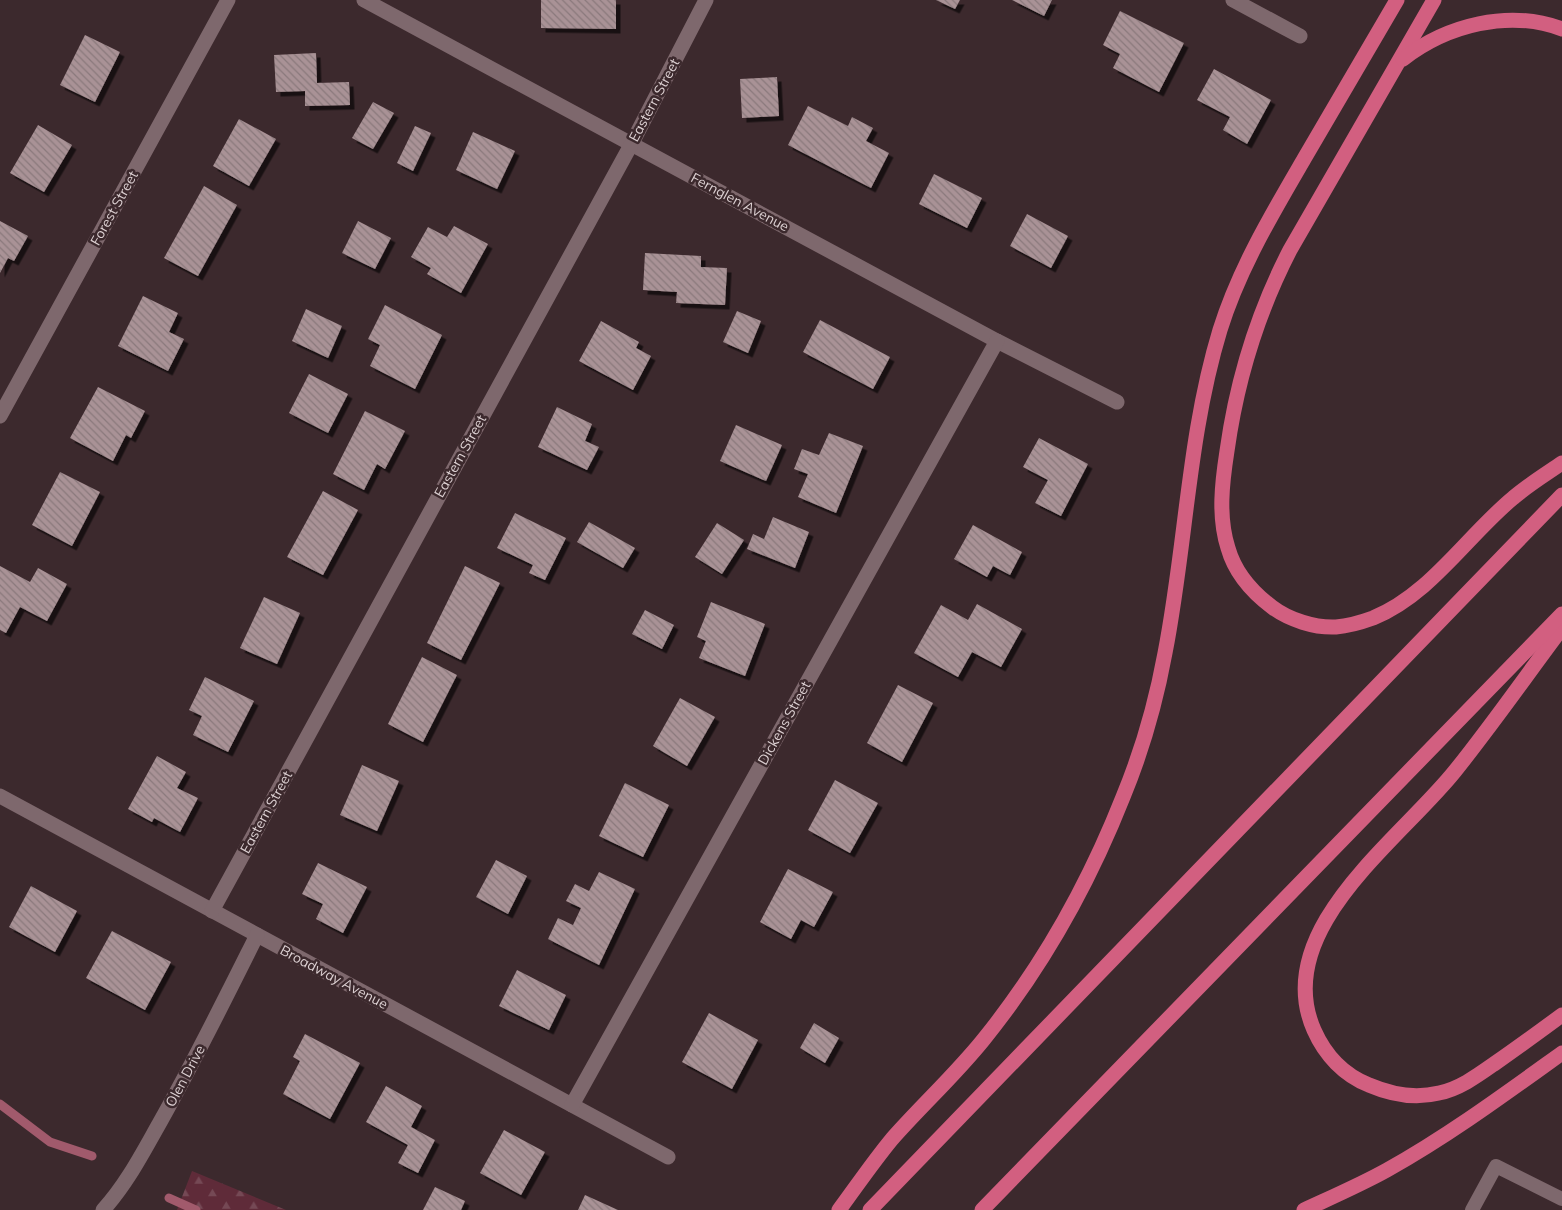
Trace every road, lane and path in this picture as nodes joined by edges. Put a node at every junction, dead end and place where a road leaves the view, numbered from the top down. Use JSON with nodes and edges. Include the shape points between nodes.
{"nodes":[{"id":1,"x":228,"y":0,"type":"edge"},
{"id":2,"x":364,"y":0,"type":"edge"},
{"id":3,"x":706,"y":0,"type":"edge"},
{"id":4,"x":1233,"y":0,"type":"edge"},
{"id":5,"x":1397,"y":0,"type":"edge"},
{"id":6,"x":1434,"y":0,"type":"edge"},
{"id":7,"x":1562,"y":29,"type":"edge"},
{"id":8,"x":1300,"y":36,"type":"dead end"},
{"id":9,"x":1396,"y":65,"type":"junction"},
{"id":10,"x":632,"y":143,"type":"junction"},
{"id":11,"x":997,"y":341,"type":"junction"},
{"id":12,"x":1116,"y":402,"type":"dead end"},
{"id":13,"x":0,"y":416,"type":"edge"},
{"id":14,"x":1562,"y":463,"type":"edge"},
{"id":15,"x":1562,"y":495,"type":"edge"},
{"id":16,"x":1562,"y":614,"type":"edge"},
{"id":17,"x":1562,"y":628,"type":"edge"},
{"id":18,"x":0,"y":796,"type":"edge"},
{"id":19,"x":212,"y":911,"type":"junction"},
{"id":20,"x":257,"y":935,"type":"junction"},
{"id":21,"x":1562,"y":1015,"type":"edge"},
{"id":22,"x":1562,"y":1053,"type":"edge"},
{"id":23,"x":572,"y":1106,"type":"junction"},
{"id":24,"x":668,"y":1157,"type":"dead end"},
{"id":25,"x":1562,"y":1199,"type":"edge"},
{"id":26,"x":103,"y":1210,"type":"edge"},
{"id":27,"x":839,"y":1210,"type":"edge"},
{"id":28,"x":870,"y":1210,"type":"edge"},
{"id":29,"x":982,"y":1210,"type":"edge"},
{"id":30,"x":1304,"y":1210,"type":"edge"},
{"id":31,"x":1472,"y":1210,"type":"edge"}],
"edges":[{"from":1,"to":13,"type":"street","name":"Forest Street"},
{"from":2,"to":10,"type":"street","name":"Fernglen Avenue"},
{"from":3,"to":10,"type":"street","name":"Eastern Street"},
{"from":4,"to":8,"type":"street"},
{"from":5,"to":27,"type":"highway","via":[[1273,213],[1243,272],[1220,330],[1203,398],[1158,687],[1136,762],[1109,830],[1051,943],[1006,1010],[962,1065],[892,1140]]},
{"from":6,"to":9,"type":"highway"},
{"from":7,"to":9,"type":"highway","via":[[1529,21],[1482,23],[1436,38]]},
{"from":9,"to":14,"type":"highway","via":[[1290,250],[1253,336],[1228,438],[1222,491],[1224,531],[1235,567],[1260,598],[1284,615],[1317,625],[1337,627],[1355,624],[1389,610],[1410,596],[1512,498]]},
{"from":10,"to":11,"type":"street","name":"Fernglen Avenue"},
{"from":10,"to":19,"type":"street","name":"Eastern Street"},
{"from":11,"to":12,"type":"street","name":"Fernglen Avenue"},
{"from":11,"to":23,"type":"street","name":"Dickens Street"},
{"from":15,"to":28,"type":"highway"},
{"from":16,"to":29,"type":"highway"},
{"from":17,"to":21,"type":"highway","via":[[1454,773],[1377,854],[1342,897],[1313,945],[1305,985],[1313,1027],[1323,1048],[1338,1065],[1364,1083],[1409,1096],[1439,1093],[1469,1081]]},
{"from":18,"to":19,"type":"street","name":"Broadway Avenue"},
{"from":19,"to":20,"type":"street","name":"Broadway Avenue"},
{"from":20,"to":23,"type":"street","name":"Broadway Avenue"},
{"from":20,"to":26,"type":"street","name":"Olen Drive","via":[[197,1056],[136,1164]]},
{"from":22,"to":30,"type":"highway","via":[[1430,1145]]},
{"from":23,"to":24,"type":"street","name":"Broadway Avenue"},
{"from":25,"to":31,"type":"lane","via":[[1496,1166]]}]}
